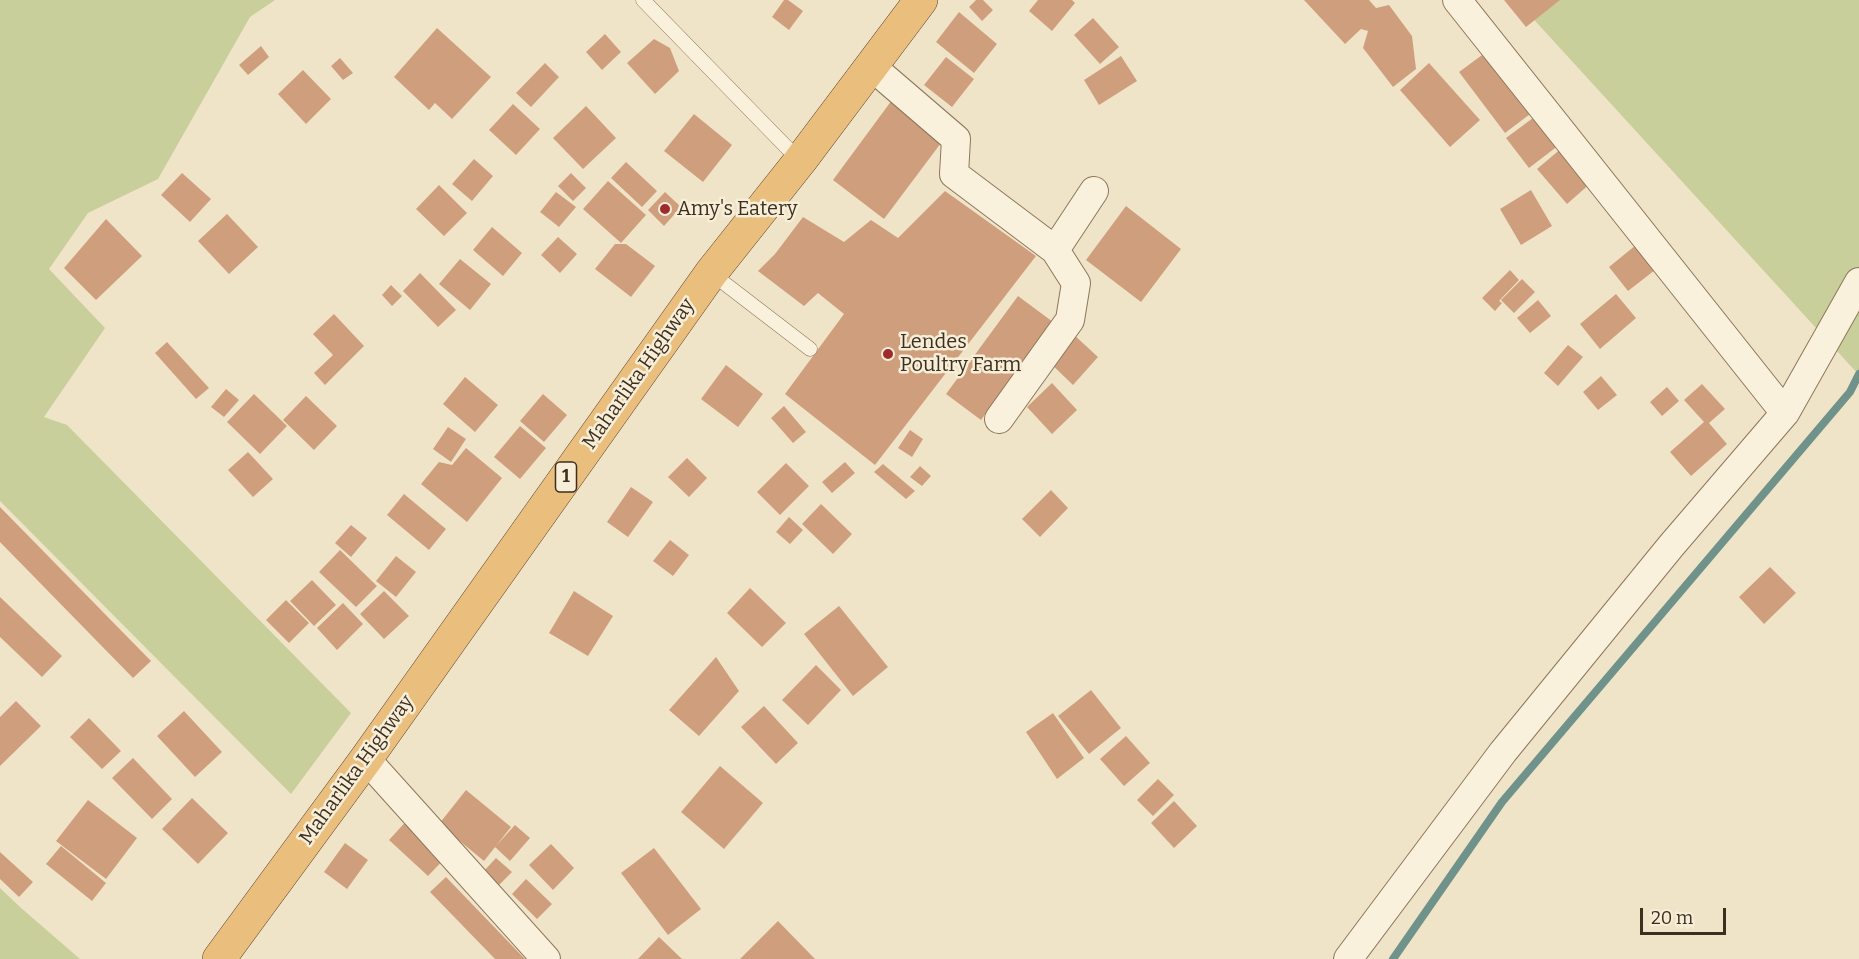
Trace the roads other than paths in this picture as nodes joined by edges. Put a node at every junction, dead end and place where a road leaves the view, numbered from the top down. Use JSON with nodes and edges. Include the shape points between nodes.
{"nodes":[{"id":1,"x":643,"y":0,"type":"edge"},
{"id":2,"x":921,"y":0,"type":"edge"},
{"id":3,"x":1457,"y":0,"type":"edge"},
{"id":4,"x":871,"y":66,"type":"junction"},
{"id":5,"x":800,"y":161,"type":"junction"},
{"id":6,"x":1095,"y":191,"type":"dead end"},
{"id":7,"x":1055,"y":250,"type":"junction"},
{"id":8,"x":711,"y":273,"type":"junction"},
{"id":9,"x":1859,"y":282,"type":"edge"},
{"id":10,"x":810,"y":349,"type":"dead end"},
{"id":11,"x":1785,"y":413,"type":"junction"},
{"id":12,"x":999,"y":419,"type":"dead end"},
{"id":13,"x":366,"y":759,"type":"junction"},
{"id":14,"x":219,"y":959,"type":"edge"},
{"id":15,"x":546,"y":959,"type":"edge"},
{"id":16,"x":1348,"y":959,"type":"edge"}],
"edges":[{"from":1,"to":5,"type":"lane"},
{"from":2,"to":4,"type":"highway","name":"Maharlika Highway","number":"1"},
{"from":3,"to":11,"type":"street"},
{"from":4,"to":5,"type":"highway","name":"Maharlika Highway","number":"1"},
{"from":4,"to":7,"type":"street","via":[[956,138],[954,174]]},
{"from":5,"to":8,"type":"highway","name":"Maharlika Highway","number":"1"},
{"from":6,"to":7,"type":"street"},
{"from":7,"to":12,"type":"street","via":[[1076,284],[1071,320]]},
{"from":8,"to":10,"type":"lane"},
{"from":8,"to":13,"type":"highway","name":"Maharlika Highway","number":"1"},
{"from":9,"to":11,"type":"street"},
{"from":11,"to":16,"type":"street","via":[[1503,752]]},
{"from":13,"to":14,"type":"highway","name":"Maharlika Highway","number":"1"},
{"from":13,"to":15,"type":"street"}]}
